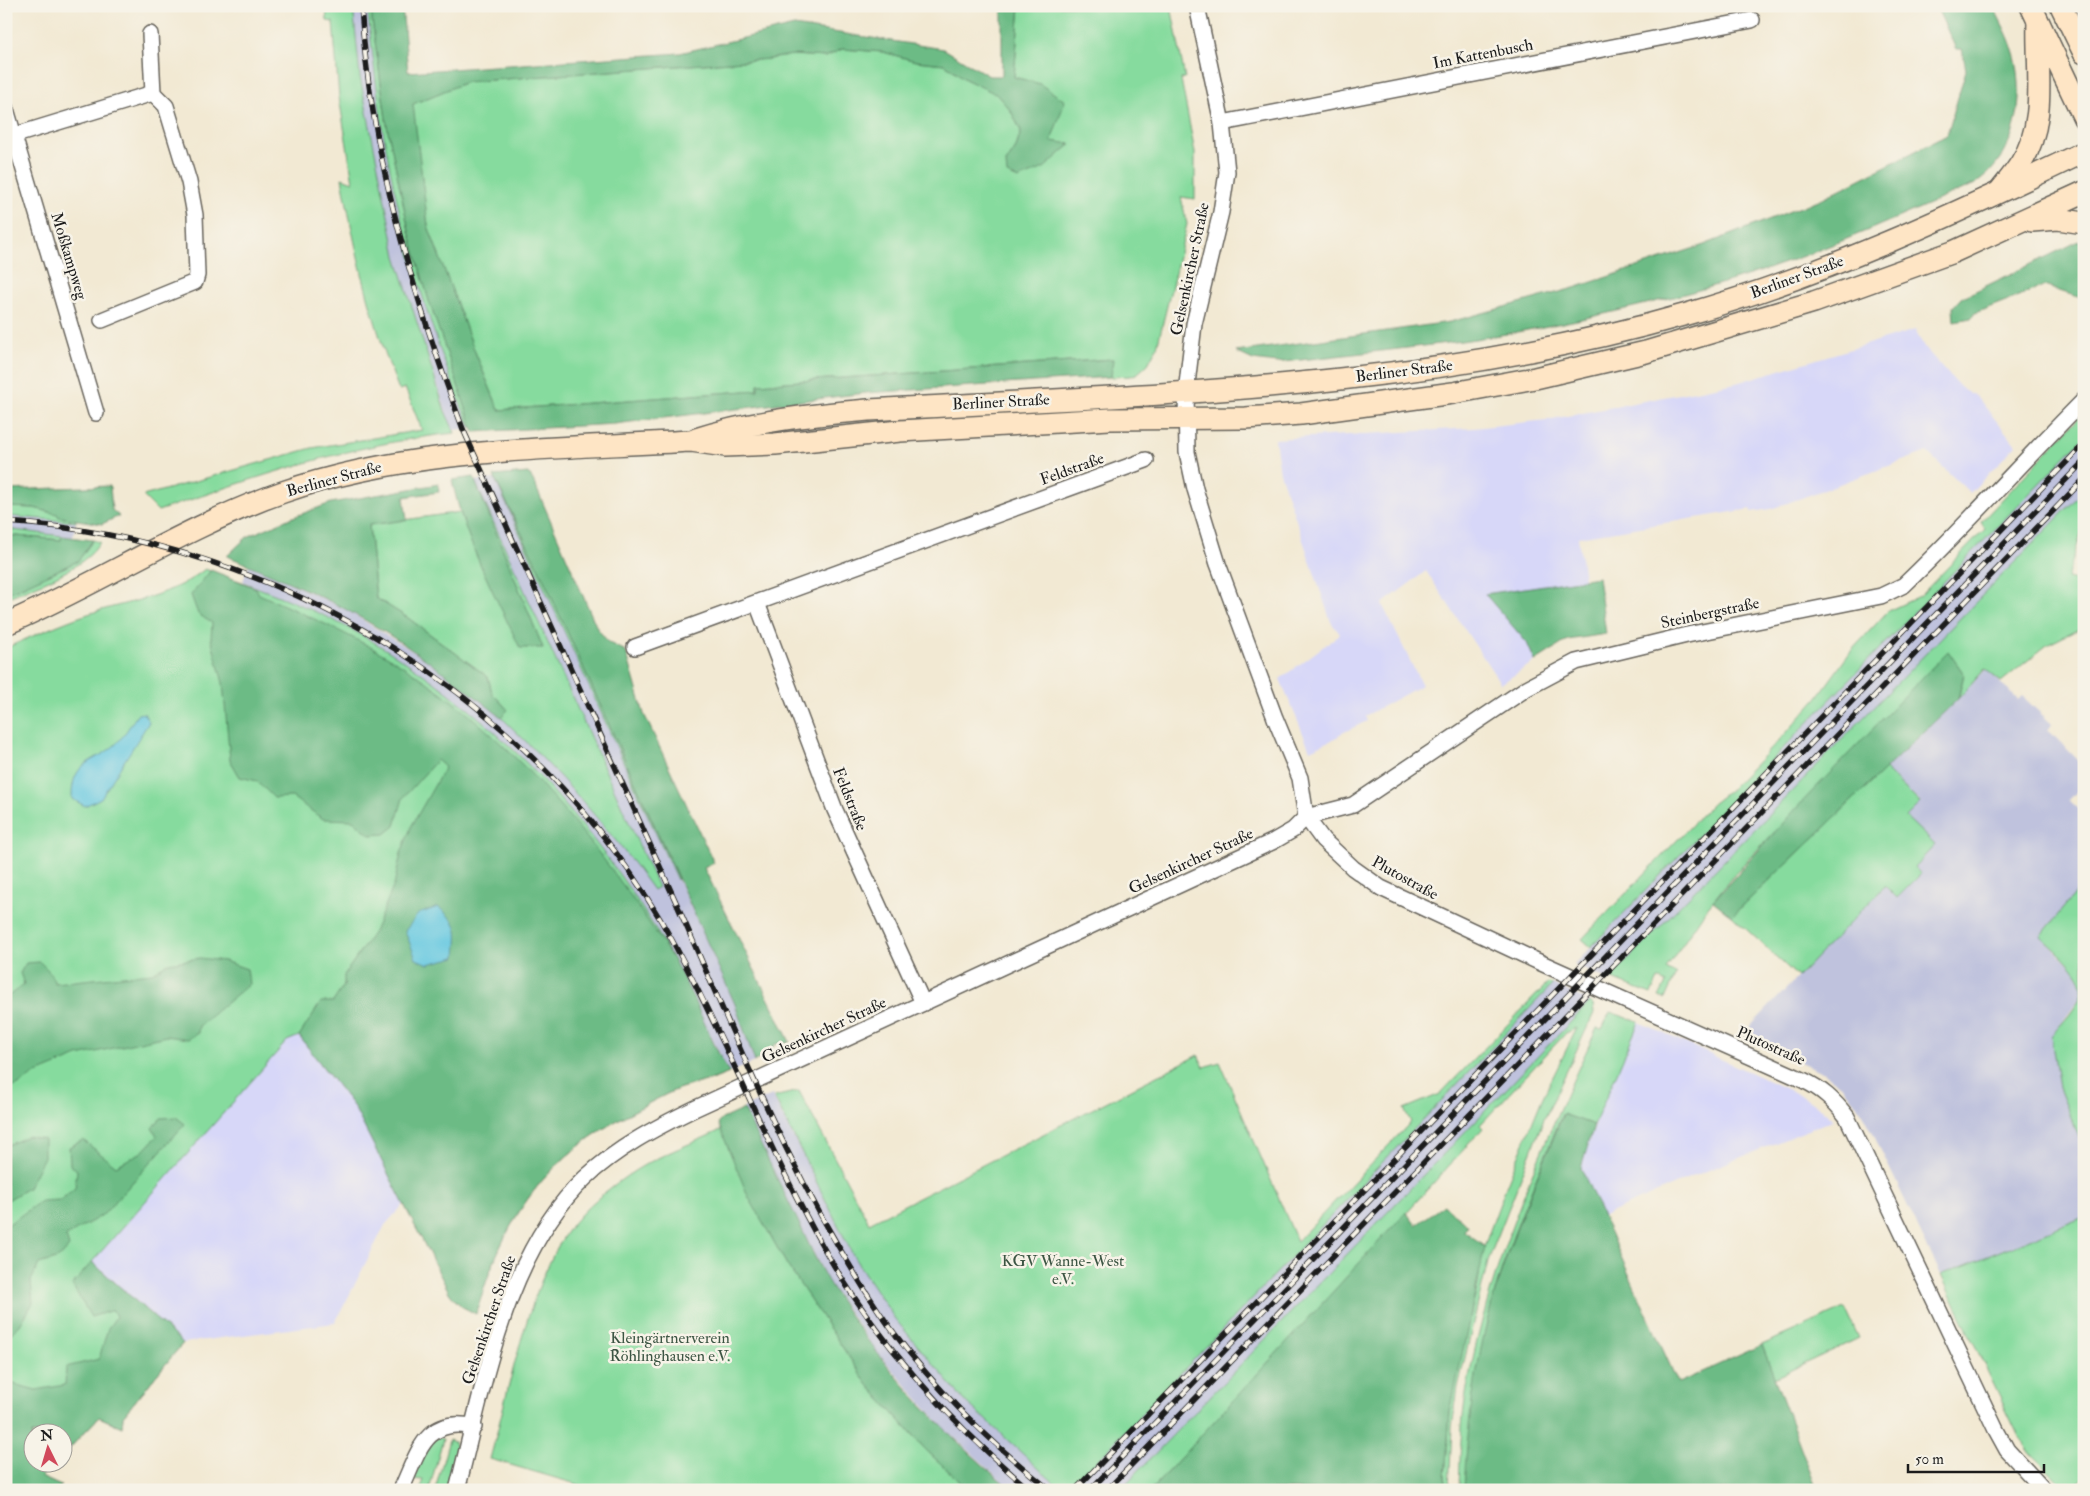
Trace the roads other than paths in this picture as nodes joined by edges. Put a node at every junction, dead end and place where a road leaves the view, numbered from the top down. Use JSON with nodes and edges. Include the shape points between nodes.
{"nodes":[{"id":1,"x":1197,"y":6,"type":"edge"},
{"id":2,"x":2061,"y":6,"type":"edge"},
{"id":3,"x":2034,"y":14,"type":"edge"},
{"id":4,"x":1752,"y":20,"type":"dead end"},
{"id":5,"x":150,"y":34,"type":"dead end"},
{"id":6,"x":2084,"y":52,"type":"edge"},
{"id":7,"x":154,"y":93,"type":"junction"},
{"id":8,"x":6,"y":109,"type":"edge"},
{"id":9,"x":2084,"y":118,"type":"edge"},
{"id":10,"x":1222,"y":123,"type":"junction"},
{"id":11,"x":10,"y":136,"type":"edge"},
{"id":12,"x":2084,"y":152,"type":"edge"},
{"id":13,"x":2084,"y":192,"type":"edge"},
{"id":14,"x":1997,"y":195,"type":"junction"},
{"id":15,"x":2019,"y":223,"type":"junction"},
{"id":16,"x":2084,"y":223,"type":"edge"},
{"id":17,"x":102,"y":320,"type":"dead end"},
{"id":18,"x":1186,"y":393,"type":"junction"},
{"id":19,"x":2084,"y":400,"type":"edge"},
{"id":20,"x":96,"y":413,"type":"dead end"},
{"id":21,"x":1186,"y":417,"type":"junction"},
{"id":22,"x":691,"y":441,"type":"junction"},
{"id":23,"x":1146,"y":460,"type":"dead end"},
{"id":24,"x":757,"y":603,"type":"junction"},
{"id":25,"x":6,"y":624,"type":"edge"},
{"id":26,"x":635,"y":647,"type":"dead end"},
{"id":27,"x":1306,"y":817,"type":"junction"},
{"id":28,"x":923,"y":1004,"type":"junction"},
{"id":29,"x":474,"y":1427,"type":"junction"},
{"id":30,"x":401,"y":1490,"type":"edge"},
{"id":31,"x":456,"y":1490,"type":"edge"},
{"id":32,"x":2044,"y":1490,"type":"edge"}],
"edges":[{"from":1,"to":10,"type":"street","name":"Gelsenkircher Straße"},
{"from":2,"to":6,"type":"main road"},
{"from":3,"to":9,"type":"main road"},
{"from":3,"to":14,"type":"main road","via":[[2040,88],[2038,118],[2022,163]]},
{"from":4,"to":10,"type":"street","name":"Im Kattenbusch"},
{"from":5,"to":7,"type":"street"},
{"from":7,"to":11,"type":"street"},
{"from":7,"to":17,"type":"street","via":[[166,106],[189,182],[198,275],[194,282]]},
{"from":8,"to":11,"type":"street","name":"Moßkampweg"},
{"from":10,"to":18,"type":"street","name":"Gelsenkircher Straße","via":[[1227,172],[1221,212],[1199,295]]},
{"from":11,"to":20,"type":"street","name":"Moßkampweg"},
{"from":12,"to":14,"type":"main road","name":"Berliner Straße"},
{"from":13,"to":15,"type":"main road","name":"Berliner Straße"},
{"from":14,"to":18,"type":"main road","name":"Berliner Straße","via":[[1871,250],[1776,286],[1600,337],[1449,366],[1244,390]]},
{"from":15,"to":16,"type":"main road","via":[[2058,219]]},
{"from":15,"to":21,"type":"main road","name":"Berliner Straße","via":[[1953,252],[1814,302],[1718,332],[1588,366],[1453,393],[1301,414],[1246,418]]},
{"from":18,"to":21,"type":"street","name":"Gelsenkircher Straße"},
{"from":18,"to":22,"type":"main road","name":"Berliner Straße","via":[[809,415],[724,430]]},
{"from":19,"to":27,"type":"street","name":"Steinbergstraße","via":[[1954,537],[1895,591],[1576,662],[1527,688],[1352,805]]},
{"from":21,"to":22,"type":"main road","name":"Berliner Straße","via":[[900,430],[775,444],[725,446]]},
{"from":21,"to":27,"type":"street","name":"Gelsenkircher Straße","via":[[1187,452],[1195,489],[1218,564],[1300,778]]},
{"from":22,"to":25,"type":"main road","name":"Berliner Straße","via":[[440,458],[355,471],[245,507]]},
{"from":23,"to":24,"type":"street","name":"Feldstraße"},
{"from":24,"to":26,"type":"street","name":"Feldstraße"},
{"from":24,"to":28,"type":"street","name":"Feldstraße","via":[[835,810]]},
{"from":27,"to":28,"type":"street","name":"Gelsenkircher Straße","via":[[1293,830],[1274,841]]},
{"from":27,"to":32,"type":"street","name":"Plutostraße","via":[[1329,846],[1381,888],[1803,1080],[1834,1100],[1847,1117],[1996,1430],[2007,1450]]},
{"from":28,"to":29,"type":"street","name":"Gelsenkircher Straße","via":[[663,1124],[613,1155],[585,1178],[552,1217],[521,1271],[501,1328]]},
{"from":29,"to":30,"type":"street","via":[[459,1423],[435,1430],[425,1438]]},
{"from":29,"to":31,"type":"street","name":"Gelsenkircher Straße"}]}
